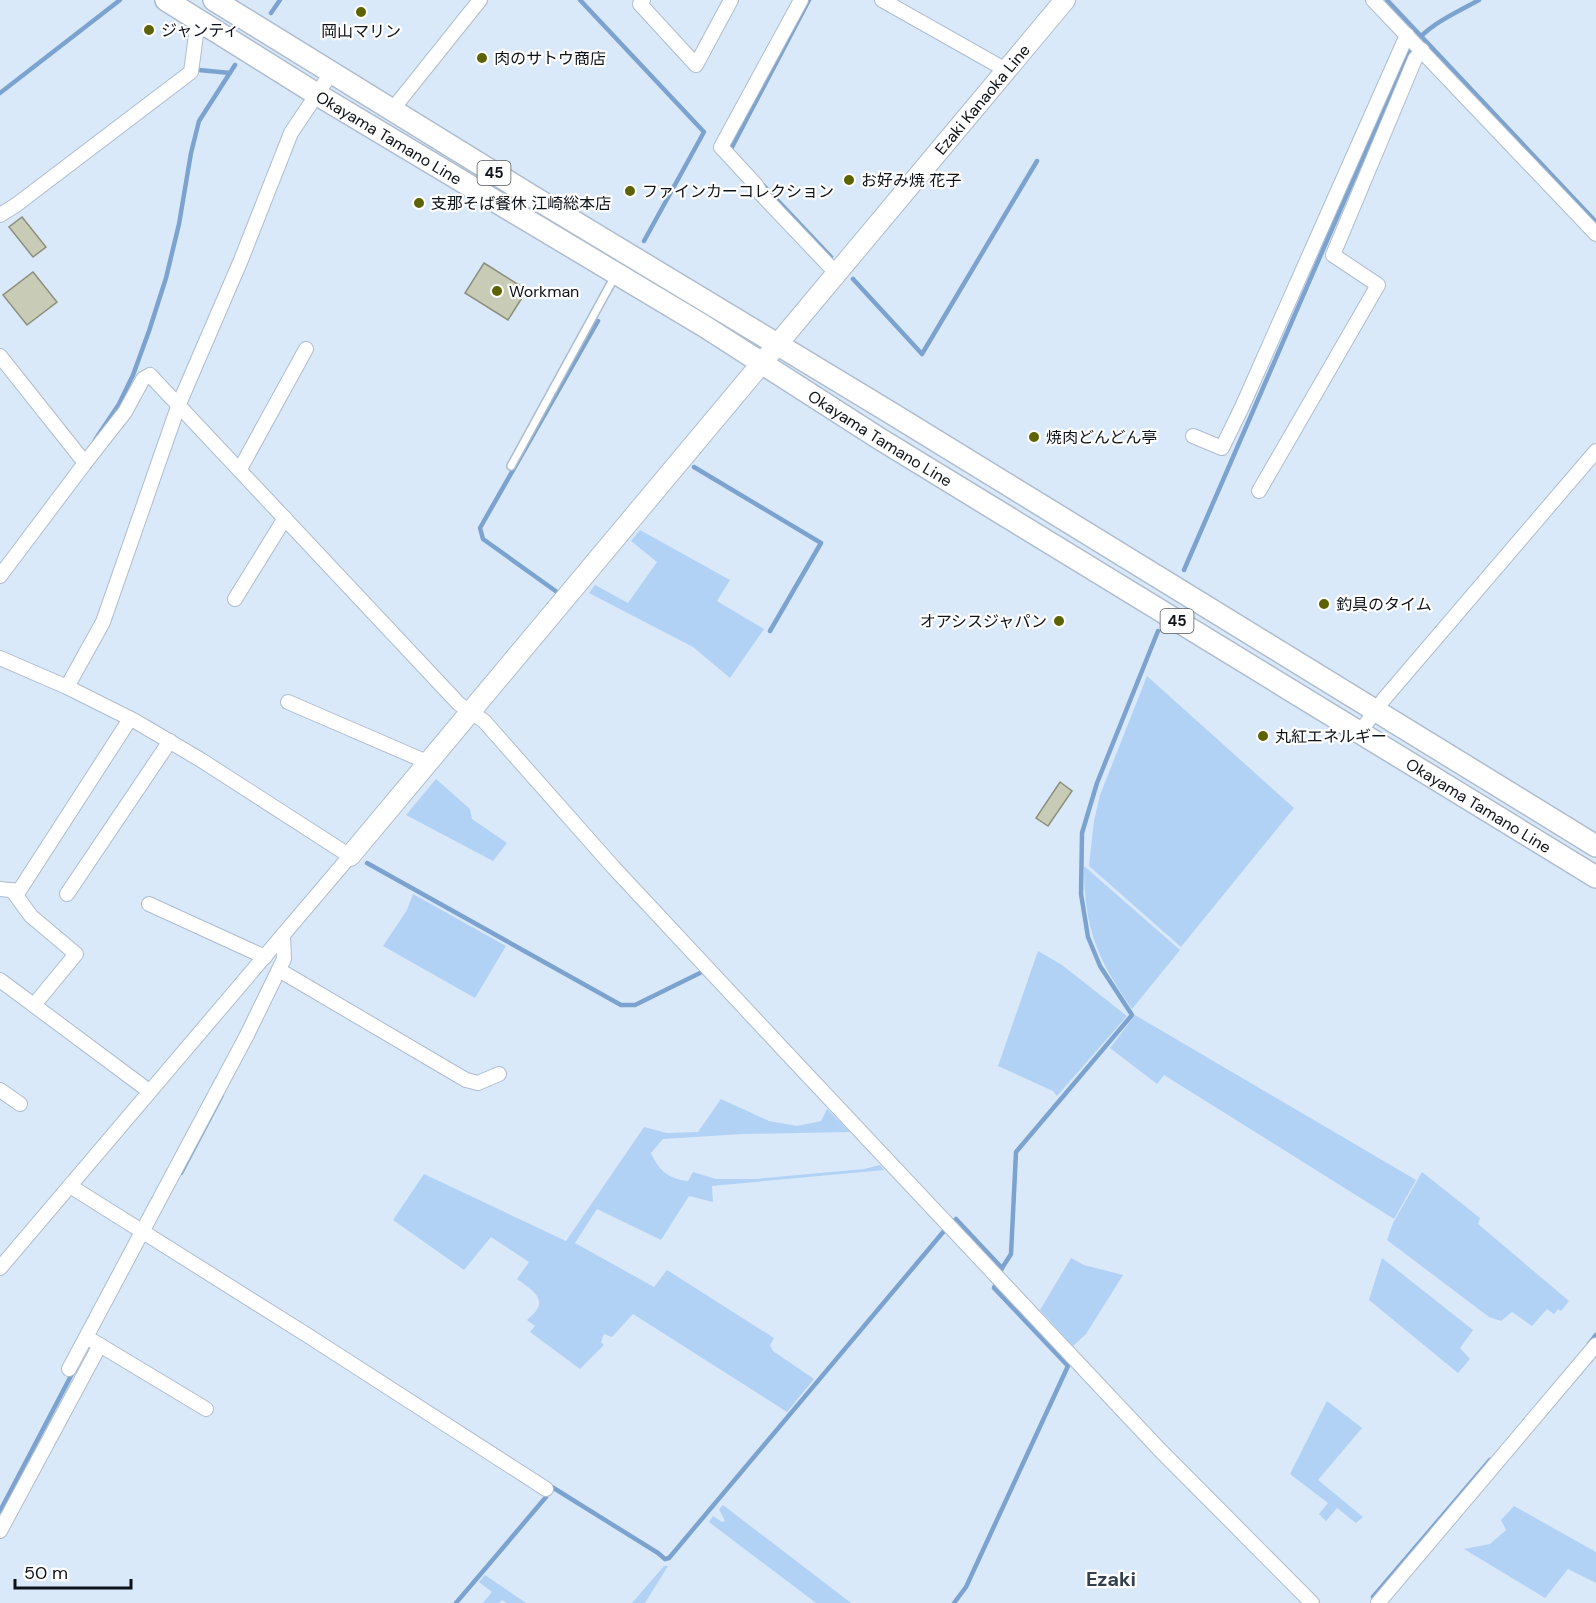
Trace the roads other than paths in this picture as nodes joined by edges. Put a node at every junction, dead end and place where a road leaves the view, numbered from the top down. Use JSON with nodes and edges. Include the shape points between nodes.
{"nodes":[{"id":1,"x":166,"y":0,"type":"edge"},
{"id":2,"x":214,"y":0,"type":"edge"},
{"id":3,"x":480,"y":0,"type":"edge"},
{"id":4,"x":643,"y":0,"type":"edge"},
{"id":5,"x":731,"y":0,"type":"edge"},
{"id":6,"x":801,"y":0,"type":"edge"},
{"id":7,"x":882,"y":0,"type":"edge"},
{"id":8,"x":1065,"y":0,"type":"edge"},
{"id":9,"x":1373,"y":0,"type":"edge"},
{"id":10,"x":204,"y":24,"type":"junction"},
{"id":11,"x":1414,"y":42,"type":"junction"},
{"id":12,"x":1006,"y":70,"type":"junction"},
{"id":13,"x":331,"y":73,"type":"junction"},
{"id":14,"x":318,"y":95,"type":"junction"},
{"id":15,"x":392,"y":110,"type":"junction"},
{"id":16,"x":0,"y":215,"type":"edge"},
{"id":17,"x":1596,"y":234,"type":"edge"},
{"id":18,"x":836,"y":273,"type":"junction"},
{"id":19,"x":617,"y":274,"type":"junction"},
{"id":20,"x":776,"y":345,"type":"junction"},
{"id":21,"x":306,"y":349,"type":"dead end"},
{"id":22,"x":0,"y":356,"type":"edge"},
{"id":23,"x":760,"y":363,"type":"junction"},
{"id":24,"x":179,"y":404,"type":"junction"},
{"id":25,"x":1193,"y":436,"type":"dead end"},
{"id":26,"x":1596,"y":451,"type":"edge"},
{"id":27,"x":82,"y":460,"type":"junction"},
{"id":28,"x":511,"y":466,"type":"dead end"},
{"id":29,"x":240,"y":469,"type":"junction"},
{"id":30,"x":1259,"y":490,"type":"dead end"},
{"id":31,"x":285,"y":518,"type":"junction"},
{"id":32,"x":0,"y":576,"type":"edge"},
{"id":33,"x":235,"y":599,"type":"dead end"},
{"id":34,"x":0,"y":658,"type":"edge"},
{"id":35,"x":67,"y":687,"type":"junction"},
{"id":36,"x":288,"y":702,"type":"dead end"},
{"id":37,"x":470,"y":711,"type":"junction"},
{"id":38,"x":1376,"y":711,"type":"junction"},
{"id":39,"x":130,"y":719,"type":"junction"},
{"id":40,"x":1360,"y":732,"type":"junction"},
{"id":41,"x":170,"y":741,"type":"junction"},
{"id":42,"x":427,"y":762,"type":"junction"},
{"id":43,"x":1596,"y":846,"type":"edge"},
{"id":44,"x":350,"y":856,"type":"junction"},
{"id":45,"x":1596,"y":877,"type":"edge"},
{"id":46,"x":6,"y":890,"type":"edge"},
{"id":47,"x":67,"y":894,"type":"dead end"},
{"id":48,"x":149,"y":904,"type":"dead end"},
{"id":49,"x":283,"y":935,"type":"junction"},
{"id":50,"x":265,"y":957,"type":"junction"},
{"id":51,"x":279,"y":970,"type":"junction"},
{"id":52,"x":0,"y":980,"type":"edge"},
{"id":53,"x":33,"y":1005,"type":"junction"},
{"id":54,"x":499,"y":1074,"type":"dead end"},
{"id":55,"x":0,"y":1089,"type":"edge"},
{"id":56,"x":149,"y":1090,"type":"junction"},
{"id":57,"x":20,"y":1104,"type":"dead end"},
{"id":58,"x":70,"y":1186,"type":"junction"},
{"id":59,"x":142,"y":1231,"type":"junction"},
{"id":60,"x":0,"y":1268,"type":"edge"},
{"id":61,"x":86,"y":1336,"type":"junction"},
{"id":62,"x":100,"y":1345,"type":"junction"},
{"id":63,"x":1596,"y":1345,"type":"edge"},
{"id":64,"x":69,"y":1369,"type":"dead end"},
{"id":65,"x":206,"y":1409,"type":"dead end"},
{"id":66,"x":546,"y":1489,"type":"dead end"},
{"id":67,"x":0,"y":1531,"type":"edge"},
{"id":68,"x":1312,"y":1603,"type":"edge"},
{"id":69,"x":1378,"y":1603,"type":"edge"}],
"edges":[{"from":1,"to":10,"type":"main road","name":"Okayama Tamano Line","number":"45"},
{"from":2,"to":13,"type":"main road","name":"Okayama Tamano Line","number":"45"},
{"from":3,"to":15,"type":"street"},
{"from":4,"to":5,"type":"street","via":[[640,4],[696,65]]},
{"from":6,"to":18,"type":"street","via":[[721,147]]},
{"from":7,"to":12,"type":"street"},
{"from":8,"to":12,"type":"street","name":"Ezaki Kanaoka Line"},
{"from":9,"to":11,"type":"street"},
{"from":10,"to":14,"type":"main road","name":"Okayama Tamano Line","number":"45"},
{"from":10,"to":16,"type":"street","via":[[196,35],[191,72]]},
{"from":11,"to":17,"type":"street"},
{"from":11,"to":25,"type":"street","via":[[1222,448]]},
{"from":11,"to":30,"type":"street","via":[[1415,60],[1333,255],[1378,285]]},
{"from":12,"to":18,"type":"street","name":"Ezaki Kanaoka Line"},
{"from":13,"to":14,"type":"street"},
{"from":13,"to":15,"type":"main road","name":"Okayama Tamano Line","number":"45"},
{"from":14,"to":19,"type":"main road","name":"Okayama Tamano Line","number":"45"},
{"from":14,"to":24,"type":"street","via":[[291,133]]},
{"from":15,"to":20,"type":"main road","name":"Okayama Tamano Line","number":"45"},
{"from":18,"to":20,"type":"street","name":"Ezaki Kanaoka Line"},
{"from":19,"to":23,"type":"main road","name":"Okayama Tamano Line","number":"45"},
{"from":19,"to":28,"type":"lane"},
{"from":20,"to":23,"type":"street","name":"Ezaki Kanaoka Line"},
{"from":20,"to":38,"type":"main road","name":"Okayama Tamano Line","number":"45"},
{"from":21,"to":29,"type":"street"},
{"from":22,"to":27,"type":"street"},
{"from":23,"to":37,"type":"street","name":"Ezaki Kanaoka Line"},
{"from":23,"to":40,"type":"main road","name":"Okayama Tamano Line","number":"45"},
{"from":24,"to":27,"type":"street","via":[[150,375],[142,379],[125,412]]},
{"from":24,"to":29,"type":"street"},
{"from":24,"to":35,"type":"street","via":[[103,622]]},
{"from":26,"to":38,"type":"street"},
{"from":27,"to":32,"type":"street"},
{"from":29,"to":31,"type":"street"},
{"from":31,"to":33,"type":"street"},
{"from":31,"to":37,"type":"street","via":[[459,704]]},
{"from":34,"to":35,"type":"street"},
{"from":35,"to":39,"type":"street"},
{"from":36,"to":42,"type":"street"},
{"from":37,"to":42,"type":"street","name":"Ezaki Kanaoka Line"},
{"from":37,"to":68,"type":"street","via":[[484,721],[614,868],[1159,1449]]},
{"from":38,"to":40,"type":"street"},
{"from":38,"to":43,"type":"main road","name":"Okayama Tamano Line","number":"45"},
{"from":39,"to":41,"type":"street"},
{"from":39,"to":46,"type":"street","via":[[18,891]]},
{"from":40,"to":45,"type":"main road","name":"Okayama Tamano Line","number":"45"},
{"from":41,"to":44,"type":"street"},
{"from":41,"to":47,"type":"street"},
{"from":42,"to":44,"type":"street","name":"Ezaki Kanaoka Line"},
{"from":44,"to":49,"type":"street"},
{"from":46,"to":53,"type":"street","via":[[76,954]]},
{"from":48,"to":50,"type":"street"},
{"from":49,"to":50,"type":"street"},
{"from":49,"to":51,"type":"street","via":[[284,959]]},
{"from":50,"to":56,"type":"street"},
{"from":51,"to":54,"type":"street","via":[[466,1080],[477,1083]]},
{"from":51,"to":59,"type":"street"},
{"from":52,"to":53,"type":"street"},
{"from":53,"to":56,"type":"street"},
{"from":55,"to":57,"type":"street"},
{"from":56,"to":58,"type":"street"},
{"from":58,"to":59,"type":"street"},
{"from":58,"to":60,"type":"street"},
{"from":59,"to":61,"type":"street"},
{"from":59,"to":66,"type":"street"},
{"from":61,"to":62,"type":"street"},
{"from":61,"to":64,"type":"street"},
{"from":62,"to":65,"type":"street"},
{"from":62,"to":67,"type":"street"},
{"from":63,"to":69,"type":"street"}]}
